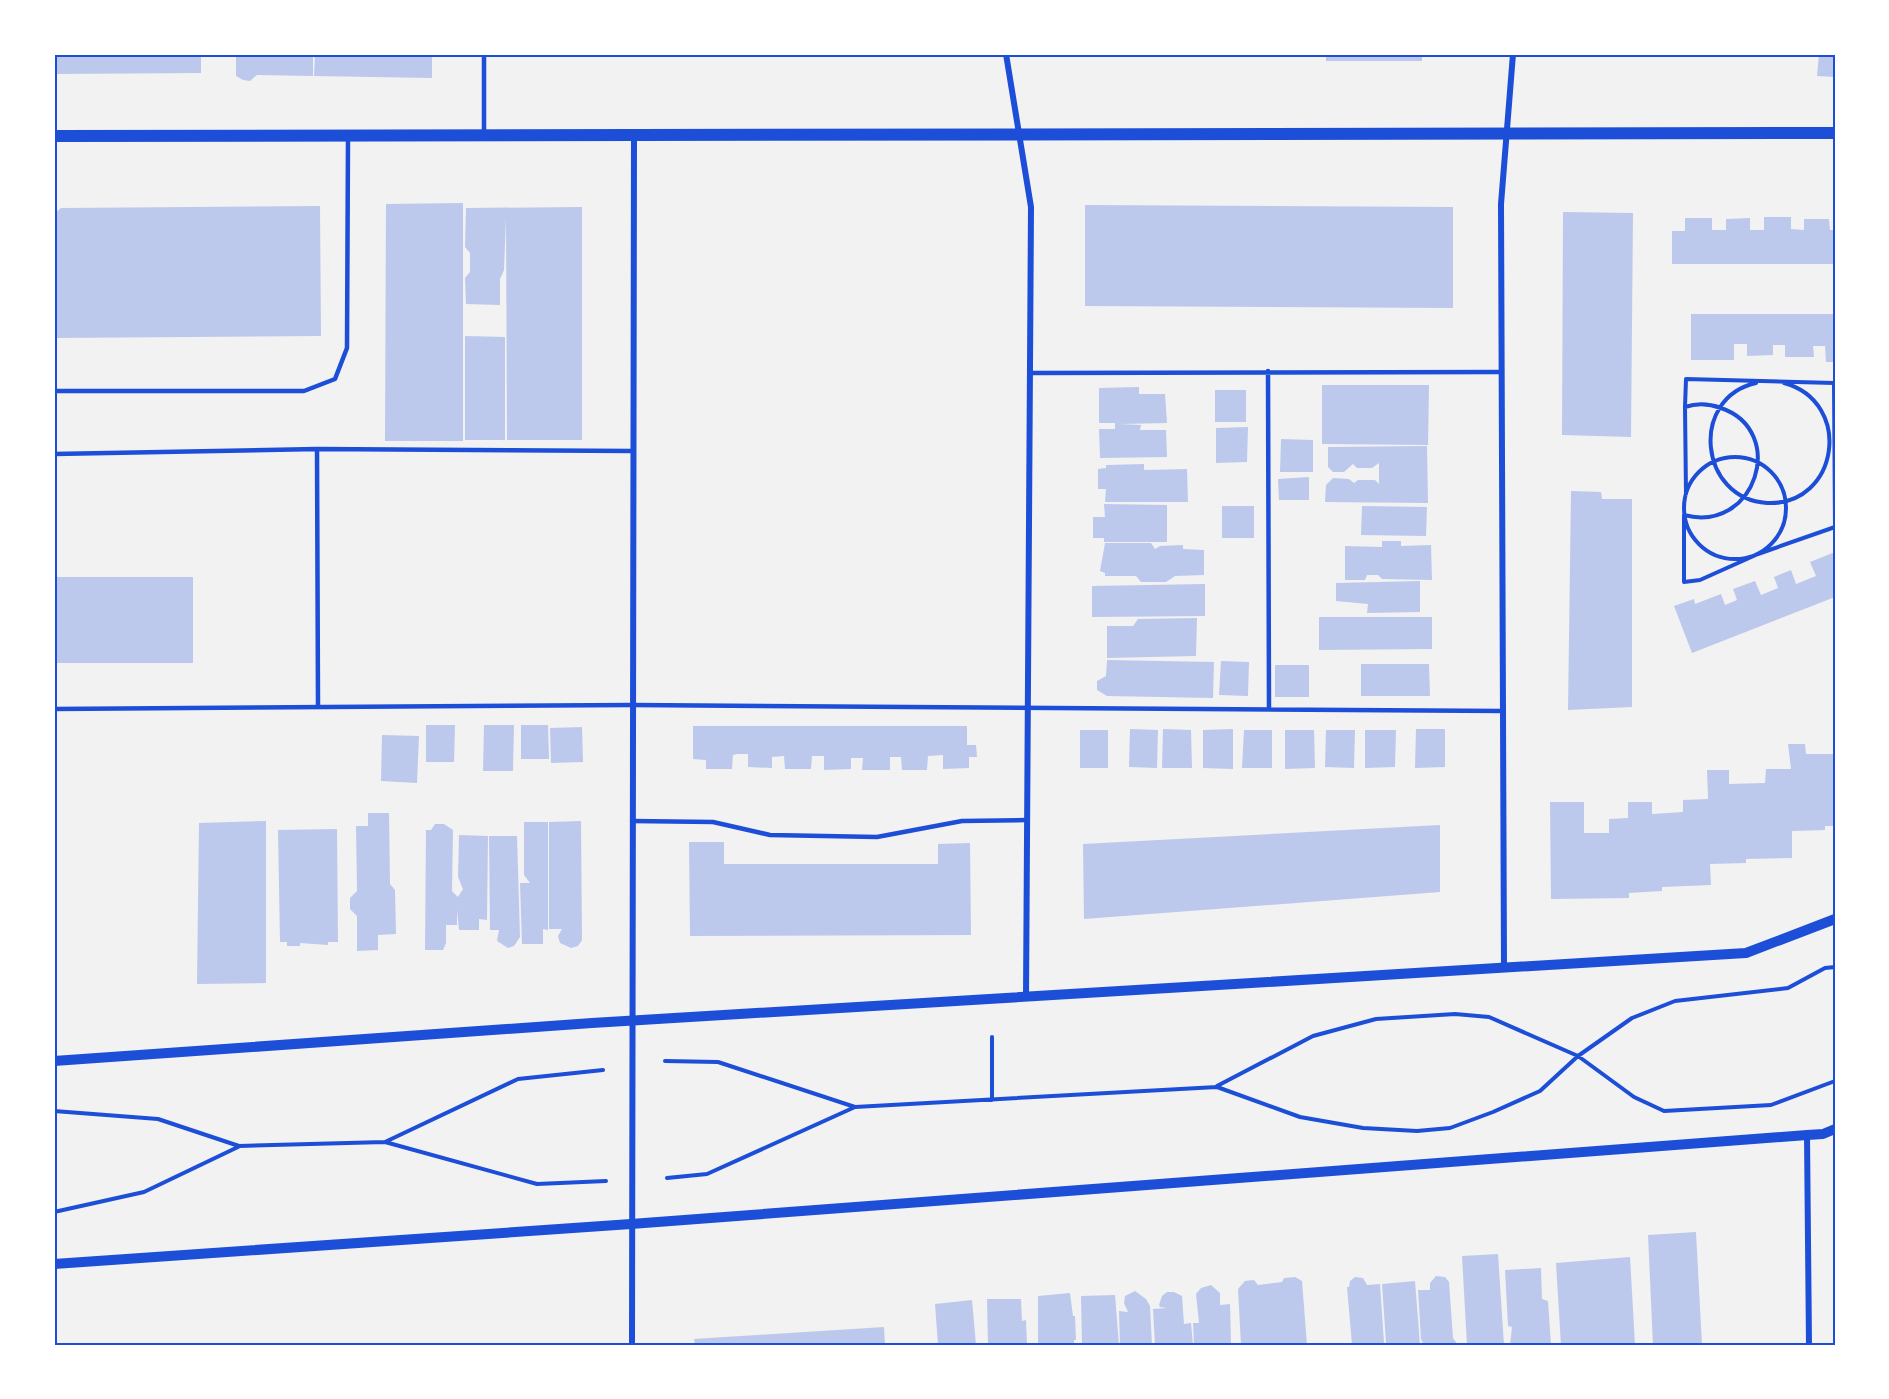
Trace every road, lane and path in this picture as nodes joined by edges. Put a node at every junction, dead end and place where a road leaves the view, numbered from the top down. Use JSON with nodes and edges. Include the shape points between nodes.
{"nodes":[{"id":1,"x":484,"y":54,"type":"edge"},
{"id":2,"x":1006,"y":54,"type":"edge"},
{"id":3,"x":1513,"y":54,"type":"edge"},
{"id":4,"x":1835,"y":133,"type":"edge"},
{"id":5,"x":1508,"y":134,"type":"junction"},
{"id":6,"x":54,"y":135,"type":"edge"},
{"id":7,"x":484,"y":135,"type":"junction"},
{"id":8,"x":634,"y":135,"type":"junction"},
{"id":9,"x":1018,"y":135,"type":"junction"},
{"id":10,"x":348,"y":136,"type":"junction"},
{"id":11,"x":1268,"y":371,"type":"junction"},
{"id":12,"x":1502,"y":372,"type":"junction"},
{"id":13,"x":1030,"y":373,"type":"junction"},
{"id":14,"x":1763,"y":381,"type":"junction"},
{"id":15,"x":1778,"y":382,"type":"junction"},
{"id":16,"x":54,"y":391,"type":"edge"},
{"id":17,"x":1685,"y":407,"type":"junction"},
{"id":18,"x":1720,"y":408,"type":"junction"},
{"id":19,"x":317,"y":449,"type":"junction"},
{"id":20,"x":633,"y":451,"type":"junction"},
{"id":21,"x":54,"y":454,"type":"edge"},
{"id":22,"x":1713,"y":462,"type":"junction"},
{"id":23,"x":1758,"y":463,"type":"junction"},
{"id":24,"x":1686,"y":494,"type":"junction"},
{"id":25,"x":1745,"y":497,"type":"junction"},
{"id":26,"x":1785,"y":500,"type":"junction"},
{"id":27,"x":1684,"y":515,"type":"junction"},
{"id":28,"x":1758,"y":554,"type":"junction"},
{"id":29,"x":318,"y":705,"type":"junction"},
{"id":30,"x":633,"y":705,"type":"junction"},
{"id":31,"x":1028,"y":707,"type":"junction"},
{"id":32,"x":54,"y":709,"type":"edge"},
{"id":33,"x":1269,"y":709,"type":"junction"},
{"id":34,"x":1503,"y":711,"type":"junction"},
{"id":35,"x":632,"y":820,"type":"junction"},
{"id":36,"x":1027,"y":820,"type":"junction"},
{"id":37,"x":1835,"y":919,"type":"edge"},
{"id":38,"x":1835,"y":967,"type":"edge"},
{"id":39,"x":1504,"y":968,"type":"junction"},
{"id":40,"x":1026,"y":998,"type":"junction"},
{"id":41,"x":632,"y":1021,"type":"junction"},
{"id":42,"x":992,"y":1037,"type":"dead end"},
{"id":43,"x":1578,"y":1056,"type":"junction"},
{"id":44,"x":54,"y":1061,"type":"edge"},
{"id":45,"x":665,"y":1061,"type":"dead end"},
{"id":46,"x":603,"y":1070,"type":"dead end"},
{"id":47,"x":1835,"y":1081,"type":"edge"},
{"id":48,"x":1217,"y":1087,"type":"junction"},
{"id":49,"x":992,"y":1100,"type":"junction"},
{"id":50,"x":855,"y":1107,"type":"junction"},
{"id":51,"x":54,"y":1111,"type":"edge"},
{"id":52,"x":1835,"y":1129,"type":"edge"},
{"id":53,"x":1807,"y":1135,"type":"junction"},
{"id":54,"x":385,"y":1142,"type":"junction"},
{"id":55,"x":239,"y":1146,"type":"junction"},
{"id":56,"x":667,"y":1178,"type":"dead end"},
{"id":57,"x":606,"y":1181,"type":"dead end"},
{"id":58,"x":54,"y":1212,"type":"edge"},
{"id":59,"x":631,"y":1224,"type":"junction"},
{"id":60,"x":54,"y":1264,"type":"edge"},
{"id":61,"x":632,"y":1345,"type":"edge"},
{"id":62,"x":1809,"y":1345,"type":"edge"}],
"edges":[{"from":1,"to":7,"type":"lane"},
{"from":2,"to":9,"type":"street"},
{"from":3,"to":5,"type":"street"},
{"from":4,"to":5,"type":"main road"},
{"from":5,"to":9,"type":"main road"},
{"from":5,"to":12,"type":"street","via":[[1501,204]]},
{"from":6,"to":10,"type":"main road"},
{"from":7,"to":8,"type":"main road"},
{"from":7,"to":10,"type":"main road"},
{"from":8,"to":9,"type":"main road"},
{"from":8,"to":20,"type":"street"},
{"from":9,"to":13,"type":"street","via":[[1031,207]]},
{"from":10,"to":16,"type":"lane","via":[[347,348],[335,379],[304,391]]},
{"from":11,"to":12,"type":"lane"},
{"from":11,"to":13,"type":"lane"},
{"from":11,"to":33,"type":"lane"},
{"from":12,"to":34,"type":"street"},
{"from":13,"to":31,"type":"street"},
{"from":14,"to":15,"type":"path"},
{"from":14,"to":17,"type":"path","via":[[1686,379]]},
{"from":14,"to":18,"type":"path","via":[[1737,391]]},
{"from":15,"to":26,"type":"path","via":[[1804,391],[1814,400],[1830,439],[1825,467],[1817,480],[1802,493]]},
{"from":15,"to":28,"type":"path","via":[[1834,383],[1835,527]]},
{"from":17,"to":18,"type":"path"},
{"from":17,"to":24,"type":"path"},
{"from":18,"to":22,"type":"path","via":[[1709,437]]},
{"from":18,"to":23,"type":"path","via":[[1747,428]]},
{"from":19,"to":20,"type":"lane"},
{"from":19,"to":21,"type":"lane"},
{"from":19,"to":29,"type":"lane"},
{"from":20,"to":30,"type":"street"},
{"from":22,"to":23,"type":"path","via":[[1733,457]]},
{"from":22,"to":24,"type":"path","via":[[1696,476]]},
{"from":22,"to":25,"type":"path","via":[[1730,488]]},
{"from":23,"to":25,"type":"path","via":[[1755,480]]},
{"from":23,"to":26,"type":"path","via":[[1778,481]]},
{"from":24,"to":27,"type":"path"},
{"from":25,"to":26,"type":"path","via":[[1768,503]]},
{"from":25,"to":27,"type":"path","via":[[1719,515]]},
{"from":26,"to":28,"type":"path","via":[[1780,532]]},
{"from":27,"to":28,"type":"path","via":[[1692,536],[1707,551],[1726,559]]},
{"from":27,"to":28,"type":"path","via":[[1684,582],[1700,580]]},
{"from":29,"to":30,"type":"lane"},
{"from":29,"to":32,"type":"lane"},
{"from":30,"to":31,"type":"lane"},
{"from":30,"to":35,"type":"street"},
{"from":31,"to":33,"type":"lane"},
{"from":31,"to":36,"type":"street"},
{"from":33,"to":34,"type":"lane"},
{"from":34,"to":39,"type":"street"},
{"from":35,"to":36,"type":"lane","via":[[712,822],[770,835],[877,837],[962,821]]},
{"from":35,"to":41,"type":"street"},
{"from":36,"to":40,"type":"street"},
{"from":37,"to":39,"type":"street","via":[[1746,953]]},
{"from":38,"to":43,"type":"path","via":[[1825,968],[1788,988],[1675,1001],[1632,1018]]},
{"from":39,"to":40,"type":"street"},
{"from":40,"to":41,"type":"street"},
{"from":41,"to":44,"type":"street"},
{"from":41,"to":59,"type":"street"},
{"from":42,"to":49,"type":"path"},
{"from":43,"to":47,"type":"path","via":[[1634,1097],[1664,1111],[1771,1105]]},
{"from":43,"to":48,"type":"path","via":[[1489,1017],[1455,1014],[1376,1019],[1313,1036]]},
{"from":43,"to":48,"type":"path","via":[[1540,1091],[1450,1128],[1428,1130],[1363,1128],[1300,1117]]},
{"from":45,"to":50,"type":"path","via":[[718,1062]]},
{"from":46,"to":54,"type":"path","via":[[518,1079]]},
{"from":48,"to":49,"type":"path"},
{"from":49,"to":50,"type":"path"},
{"from":50,"to":56,"type":"path","via":[[707,1174]]},
{"from":51,"to":55,"type":"path","via":[[158,1119]]},
{"from":52,"to":53,"type":"street"},
{"from":53,"to":59,"type":"street"},
{"from":53,"to":62,"type":"street"},
{"from":54,"to":55,"type":"path"},
{"from":54,"to":57,"type":"path","via":[[537,1184]]},
{"from":55,"to":58,"type":"path","via":[[144,1192]]},
{"from":59,"to":60,"type":"street"},
{"from":59,"to":61,"type":"street"}]}
